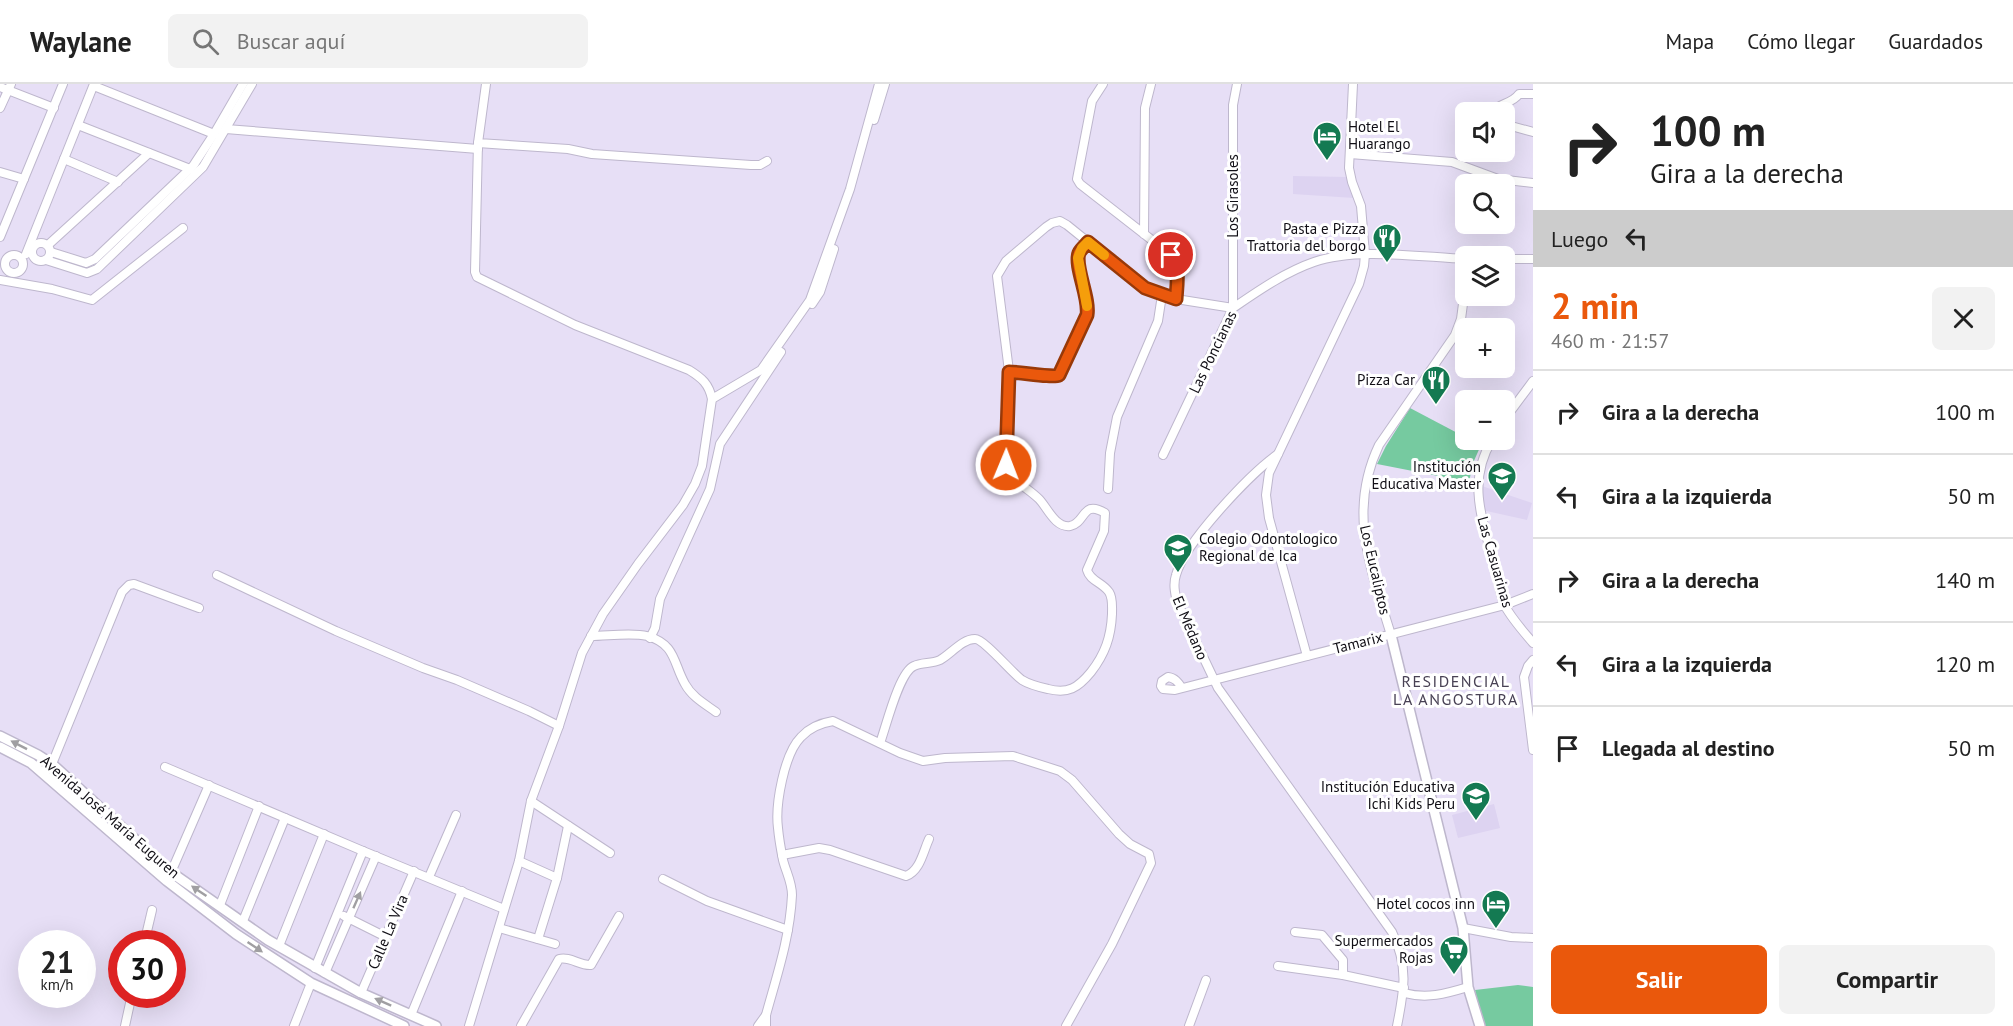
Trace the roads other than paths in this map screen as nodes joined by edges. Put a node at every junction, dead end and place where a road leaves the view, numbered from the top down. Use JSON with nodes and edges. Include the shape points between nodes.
{"nodes":[{"id":1,"x":63,"y":84,"type":"edge"},
{"id":2,"x":243,"y":84,"type":"edge"},
{"id":3,"x":252,"y":84,"type":"edge"},
{"id":4,"x":486,"y":84,"type":"edge"},
{"id":5,"x":879,"y":84,"type":"edge"},
{"id":6,"x":885,"y":84,"type":"edge"},
{"id":7,"x":1103,"y":84,"type":"edge"},
{"id":8,"x":1151,"y":84,"type":"edge"},
{"id":9,"x":1237,"y":84,"type":"edge"},
{"id":10,"x":1353,"y":84,"type":"edge"},
{"id":11,"x":1518,"y":84,"type":"edge"},
{"id":12,"x":94,"y":85,"type":"edge"},
{"id":13,"x":6,"y":87,"type":"edge"},
{"id":14,"x":1519,"y":94,"type":"junction"},
{"id":15,"x":1533,"y":94,"type":"edge"},
{"id":16,"x":1508,"y":102,"type":"edge"},
{"id":17,"x":0,"y":108,"type":"edge"},
{"id":18,"x":54,"y":108,"type":"junction"},
{"id":19,"x":78,"y":124,"type":"junction"},
{"id":20,"x":1515,"y":127,"type":"edge"},
{"id":21,"x":226,"y":129,"type":"junction"},
{"id":22,"x":1533,"y":132,"type":"edge"},
{"id":23,"x":214,"y":134,"type":"junction"},
{"id":24,"x":478,"y":146,"type":"junction"},
{"id":25,"x":149,"y":153,"type":"junction"},
{"id":26,"x":1350,"y":154,"type":"junction"},
{"id":27,"x":64,"y":159,"type":"junction"},
{"id":28,"x":767,"y":161,"type":"dead end"},
{"id":29,"x":190,"y":169,"type":"junction"},
{"id":30,"x":0,"y":172,"type":"edge"},
{"id":31,"x":24,"y":179,"type":"junction"},
{"id":32,"x":118,"y":182,"type":"junction"},
{"id":33,"x":1533,"y":183,"type":"edge"},
{"id":34,"x":3,"y":223,"type":"edge"},
{"id":35,"x":183,"y":228,"type":"dead end"},
{"id":36,"x":1144,"y":234,"type":"junction"},
{"id":37,"x":0,"y":237,"type":"edge"},
{"id":38,"x":1088,"y":242,"type":"junction"},
{"id":39,"x":48,"y":252,"type":"junction"},
{"id":40,"x":1365,"y":254,"type":"junction"},
{"id":41,"x":27,"y":257,"type":"junction"},
{"id":42,"x":1455,"y":258,"type":"edge"},
{"id":43,"x":1515,"y":259,"type":"edge"},
{"id":44,"x":1533,"y":259,"type":"edge"},
{"id":45,"x":3,"y":272,"type":"edge"},
{"id":46,"x":0,"y":280,"type":"edge"},
{"id":47,"x":1162,"y":296,"type":"junction"},
{"id":48,"x":1176,"y":299,"type":"junction"},
{"id":49,"x":1463,"y":306,"type":"edge"},
{"id":50,"x":1233,"y":308,"type":"junction"},
{"id":51,"x":1009,"y":372,"type":"junction"},
{"id":52,"x":1533,"y":381,"type":"edge"},
{"id":53,"x":712,"y":399,"type":"junction"},
{"id":54,"x":1515,"y":405,"type":"edge"},
{"id":55,"x":1488,"y":450,"type":"edge"},
{"id":56,"x":1278,"y":454,"type":"junction"},
{"id":57,"x":1163,"y":455,"type":"dead end"},
{"id":58,"x":1108,"y":489,"type":"dead end"},
{"id":59,"x":217,"y":575,"type":"dead end"},
{"id":60,"x":1533,"y":594,"type":"edge"},
{"id":61,"x":1505,"y":605,"type":"junction"},
{"id":62,"x":199,"y":608,"type":"dead end"},
{"id":63,"x":1391,"y":635,"type":"junction"},
{"id":64,"x":591,"y":636,"type":"junction"},
{"id":65,"x":650,"y":638,"type":"junction"},
{"id":66,"x":1533,"y":643,"type":"edge"},
{"id":67,"x":1307,"y":656,"type":"junction"},
{"id":68,"x":1533,"y":660,"type":"edge"},
{"id":69,"x":1213,"y":680,"type":"junction"},
{"id":70,"x":1182,"y":688,"type":"dead end"},
{"id":71,"x":716,"y":712,"type":"dead end"},
{"id":72,"x":559,"y":726,"type":"junction"},
{"id":73,"x":0,"y":736,"type":"edge"},
{"id":74,"x":880,"y":743,"type":"junction"},
{"id":75,"x":0,"y":747,"type":"edge"},
{"id":76,"x":1533,"y":750,"type":"edge"},
{"id":77,"x":52,"y":764,"type":"junction"},
{"id":78,"x":165,"y":767,"type":"dead end"},
{"id":79,"x":209,"y":785,"type":"junction"},
{"id":80,"x":531,"y":801,"type":"junction"},
{"id":81,"x":259,"y":806,"type":"junction"},
{"id":82,"x":456,"y":814,"type":"dead end"},
{"id":83,"x":285,"y":818,"type":"junction"},
{"id":84,"x":568,"y":826,"type":"junction"},
{"id":85,"x":324,"y":834,"type":"junction"},
{"id":86,"x":929,"y":839,"type":"dead end"},
{"id":87,"x":363,"y":851,"type":"junction"},
{"id":88,"x":610,"y":853,"type":"dead end"},
{"id":89,"x":782,"y":855,"type":"junction"},
{"id":90,"x":376,"y":856,"type":"junction"},
{"id":91,"x":519,"y":861,"type":"junction"},
{"id":92,"x":414,"y":871,"type":"junction"},
{"id":93,"x":169,"y":877,"type":"junction"},
{"id":94,"x":429,"y":877,"type":"junction"},
{"id":95,"x":557,"y":878,"type":"junction"},
{"id":96,"x":663,"y":879,"type":"dead end"},
{"id":97,"x":462,"y":891,"type":"junction"},
{"id":98,"x":220,"y":905,"type":"junction"},
{"id":99,"x":504,"y":909,"type":"junction"},
{"id":100,"x":152,"y":910,"type":"dead end"},
{"id":101,"x":339,"y":913,"type":"junction"},
{"id":102,"x":619,"y":916,"type":"dead end"},
{"id":103,"x":349,"y":918,"type":"junction"},
{"id":104,"x":243,"y":921,"type":"junction"},
{"id":105,"x":499,"y":928,"type":"junction"},
{"id":106,"x":1463,"y":928,"type":"junction"},
{"id":107,"x":147,"y":930,"type":"edge"},
{"id":108,"x":788,"y":930,"type":"junction"},
{"id":109,"x":1295,"y":932,"type":"dead end"},
{"id":110,"x":386,"y":937,"type":"junction"},
{"id":111,"x":1533,"y":938,"type":"edge"},
{"id":112,"x":538,"y":939,"type":"junction"},
{"id":113,"x":555,"y":944,"type":"dead end"},
{"id":114,"x":279,"y":946,"type":"junction"},
{"id":115,"x":1278,"y":966,"type":"dead end"},
{"id":116,"x":315,"y":968,"type":"junction"},
{"id":117,"x":325,"y":973,"type":"junction"},
{"id":118,"x":1342,"y":975,"type":"junction"},
{"id":119,"x":1206,"y":980,"type":"dead end"},
{"id":120,"x":311,"y":983,"type":"junction"},
{"id":121,"x":1468,"y":987,"type":"junction"},
{"id":122,"x":1404,"y":988,"type":"junction"},
{"id":123,"x":361,"y":993,"type":"junction"},
{"id":124,"x":129,"y":1008,"type":"edge"},
{"id":125,"x":411,"y":1015,"type":"junction"},
{"id":126,"x":766,"y":1015,"type":"junction"},
{"id":127,"x":125,"y":1026,"type":"edge"},
{"id":128,"x":294,"y":1026,"type":"edge"},
{"id":129,"x":404,"y":1026,"type":"edge"},
{"id":130,"x":436,"y":1026,"type":"edge"},
{"id":131,"x":470,"y":1026,"type":"edge"},
{"id":132,"x":521,"y":1026,"type":"edge"},
{"id":133,"x":758,"y":1026,"type":"edge"},
{"id":134,"x":766,"y":1026,"type":"edge"},
{"id":135,"x":1066,"y":1026,"type":"edge"},
{"id":136,"x":1189,"y":1026,"type":"edge"},
{"id":137,"x":1397,"y":1026,"type":"edge"},
{"id":138,"x":1480,"y":1026,"type":"edge"}],
"edges":[{"from":1,"to":18,"type":"street"},
{"from":2,"to":23,"type":"street"},
{"from":3,"to":21,"type":"street"},
{"from":4,"to":24,"type":"street"},
{"from":5,"to":53,"type":"street","via":[[850,189],[810,300],[761,370]]},
{"from":6,"to":65,"type":"street","via":[[820,292],[720,444],[710,489],[660,599]]},
{"from":7,"to":36,"type":"street","via":[[1092,101],[1077,179]]},
{"from":8,"to":36,"type":"street","via":[[1145,108]]},
{"from":9,"to":50,"type":"street","name":"Los Girasoles","via":[[1233,105]]},
{"from":10,"to":26,"type":"street","name":"El Médano"},
{"from":11,"to":14,"type":"street"},
{"from":12,"to":19,"type":"street"},
{"from":12,"to":23,"type":"street"},
{"from":13,"to":17,"type":"street"},
{"from":13,"to":18,"type":"street"},
{"from":14,"to":15,"type":"street"},
{"from":14,"to":16,"type":"street"},
{"from":18,"to":31,"type":"street"},
{"from":19,"to":25,"type":"street"},
{"from":19,"to":27,"type":"street"},
{"from":20,"to":22,"type":"street"},
{"from":21,"to":24,"type":"street"},
{"from":21,"to":39,"type":"street","via":[[200,171],[97,269],[87,273]]},
{"from":23,"to":29,"type":"street"},
{"from":24,"to":28,"type":"street","via":[[568,149],[751,165]]},
{"from":24,"to":53,"type":"street","via":[[477,277],[574,326],[689,369],[710,388]]},
{"from":25,"to":29,"type":"street"},
{"from":25,"to":32,"type":"street"},
{"from":26,"to":33,"type":"street","via":[[1452,162],[1498,179]]},
{"from":26,"to":40,"type":"street","name":"El Médano","via":[[1350,176],[1363,214]]},
{"from":27,"to":32,"type":"street"},
{"from":27,"to":41,"type":"street"},
{"from":29,"to":39,"type":"street","via":[[95,259],[86,263]]},
{"from":30,"to":31,"type":"street"},
{"from":31,"to":34,"type":"street"},
{"from":32,"to":39,"type":"street"},
{"from":34,"to":37,"type":"street"},
{"from":35,"to":46,"type":"street","via":[[92,300]]},
{"from":36,"to":48,"type":"street","via":[[1174,260]]},
{"from":38,"to":47,"type":"street","via":[[1145,288]]},
{"from":38,"to":51,"type":"street","via":[[1078,258],[1087,315],[1059,375]]},
{"from":38,"to":51,"type":"street","via":[[1060,221],[1052,223],[1001,268],[998,288]]},
{"from":39,"to":41,"type":"street","via":[[40,261]]},
{"from":39,"to":41,"type":"street","via":[[44,243],[38,243]]},
{"from":40,"to":42,"type":"street","name":"Las Poncianas"},
{"from":40,"to":50,"type":"street","name":"Las Poncianas","via":[[1342,255],[1306,265]]},
{"from":40,"to":56,"type":"street","name":"El Médano","via":[[1359,284]]},
{"from":41,"to":45,"type":"street","via":[[20,271]]},
{"from":41,"to":45,"type":"street","via":[[9,256]]},
{"from":43,"to":44,"type":"street"},
{"from":47,"to":48,"type":"street"},
{"from":47,"to":58,"type":"street","via":[[1158,321],[1117,417]]},
{"from":48,"to":50,"type":"street"},
{"from":49,"to":63,"type":"street","name":"Los Eucaliptos","via":[[1455,335],[1379,445],[1364,494],[1366,544]]},
{"from":50,"to":57,"type":"street","name":"Las Poncianas"},
{"from":51,"to":74,"type":"street","via":[[1008,471],[1063,525],[1074,524],[1089,509],[1105,513],[1104,531],[1087,570],[1111,599],[1112,627],[1107,648],[1079,684],[1060,692],[1027,683],[982,642],[968,641],[940,660],[915,664],[909,669],[900,682]]},
{"from":52,"to":54,"type":"street"},
{"from":53,"to":64,"type":"street","via":[[702,466],[690,493]]},
{"from":55,"to":61,"type":"street","name":"Las Casuarinas","via":[[1477,490]]},
{"from":56,"to":67,"type":"street","via":[[1269,473],[1267,505]]},
{"from":56,"to":69,"type":"street","name":"El Médano","via":[[1261,466],[1226,504],[1191,546],[1176,574],[1177,602]]},
{"from":59,"to":72,"type":"street","via":[[336,631]]},
{"from":60,"to":61,"type":"street","name":"Tamarix"},
{"from":61,"to":63,"type":"street","name":"Tamarix"},
{"from":61,"to":66,"type":"street","name":"Las Casuarinas"},
{"from":62,"to":77,"type":"street","via":[[134,584],[126,587]]},
{"from":63,"to":67,"type":"street","name":"Tamarix"},
{"from":63,"to":106,"type":"street"},
{"from":64,"to":65,"type":"street"},
{"from":64,"to":72,"type":"street"},
{"from":65,"to":71,"type":"street","via":[[668,647],[685,686]]},
{"from":67,"to":69,"type":"street","name":"Tamarix"},
{"from":68,"to":76,"type":"street","via":[[1524,677]]},
{"from":69,"to":70,"type":"street","name":"Tamarix"},
{"from":69,"to":122,"type":"street","name":"El Médano","via":[[1388,924],[1400,948]]},
{"from":72,"to":80,"type":"street"},
{"from":77,"to":73,"type":"street","name":"Avenida José María Euguren","one_way":true},
{"from":74,"to":89,"type":"street","via":[[833,721],[801,736],[790,754],[781,790],[777,827]]},
{"from":74,"to":135,"type":"street","via":[[923,761],[1020,757],[1060,771],[1119,834],[1149,854],[1151,863],[1112,944]]},
{"from":75,"to":93,"type":"street","name":"Avenida José María Euguren","via":[[31,763]]},
{"from":77,"to":93,"type":"street","name":"Avenida José María Euguren"},
{"from":78,"to":79,"type":"street"},
{"from":79,"to":81,"type":"street"},
{"from":79,"to":93,"type":"street"},
{"from":80,"to":84,"type":"street"},
{"from":80,"to":91,"type":"street"},
{"from":81,"to":83,"type":"street"},
{"from":81,"to":98,"type":"street"},
{"from":82,"to":94,"type":"street"},
{"from":83,"to":85,"type":"street"},
{"from":83,"to":104,"type":"street"},
{"from":84,"to":88,"type":"street"},
{"from":84,"to":95,"type":"street"},
{"from":85,"to":87,"type":"street"},
{"from":85,"to":114,"type":"street"},
{"from":86,"to":89,"type":"street","via":[[917,868],[906,876],[819,848]]},
{"from":87,"to":90,"type":"street"},
{"from":87,"to":101,"type":"street"},
{"from":89,"to":108,"type":"street","via":[[792,887]]},
{"from":90,"to":92,"type":"street"},
{"from":103,"to":90,"type":"street","one_way":true},
{"from":91,"to":95,"type":"street"},
{"from":91,"to":99,"type":"street"},
{"from":92,"to":94,"type":"street"},
{"from":92,"to":110,"type":"street","name":"Calle La Vira"},
{"from":98,"to":93,"type":"street","name":"Avenida José María Euguren","one_way":true},
{"from":93,"to":120,"type":"street","name":"Avenida José María Euguren","one_way":true,"via":[[236,934]]},
{"from":94,"to":97,"type":"street"},
{"from":95,"to":112,"type":"street"},
{"from":96,"to":108,"type":"street","via":[[707,901]]},
{"from":97,"to":99,"type":"street"},
{"from":97,"to":125,"type":"street"},
{"from":98,"to":104,"type":"street","name":"Avenida José María Euguren"},
{"from":99,"to":105,"type":"street"},
{"from":100,"to":107,"type":"street"},
{"from":101,"to":103,"type":"street"},
{"from":101,"to":116,"type":"street"},
{"from":102,"to":132,"type":"street","via":[[591,965],[560,958]]},
{"from":103,"to":110,"type":"street"},
{"from":103,"to":117,"type":"street"},
{"from":104,"to":114,"type":"street","name":"Avenida José María Euguren"},
{"from":105,"to":112,"type":"street"},
{"from":105,"to":131,"type":"street"},
{"from":106,"to":111,"type":"street"},
{"from":106,"to":121,"type":"street"},
{"from":108,"to":126,"type":"street"},
{"from":109,"to":118,"type":"street","via":[[1322,935],[1343,960]]},
{"from":110,"to":123,"type":"street","name":"Calle La Vira"},
{"from":112,"to":113,"type":"street"},
{"from":114,"to":116,"type":"street","name":"Avenida José María Euguren"},
{"from":115,"to":118,"type":"street"},
{"from":116,"to":117,"type":"street","name":"Avenida José María Euguren"},
{"from":117,"to":123,"type":"street","name":"Avenida José María Euguren"},
{"from":118,"to":122,"type":"street"},
{"from":119,"to":136,"type":"street"},
{"from":120,"to":128,"type":"street"},
{"from":120,"to":129,"type":"street","name":"Avenida José María Euguren"},
{"from":121,"to":122,"type":"street","via":[[1428,997],[1416,996]]},
{"from":121,"to":138,"type":"street"},
{"from":122,"to":137,"type":"street","name":"El Médano"},
{"from":125,"to":123,"type":"street","name":"Avenida José María Euguren","one_way":true},
{"from":124,"to":127,"type":"street"},
{"from":125,"to":130,"type":"street","name":"Avenida José María Euguren"},
{"from":126,"to":133,"type":"street"},
{"from":126,"to":134,"type":"street"}]}
